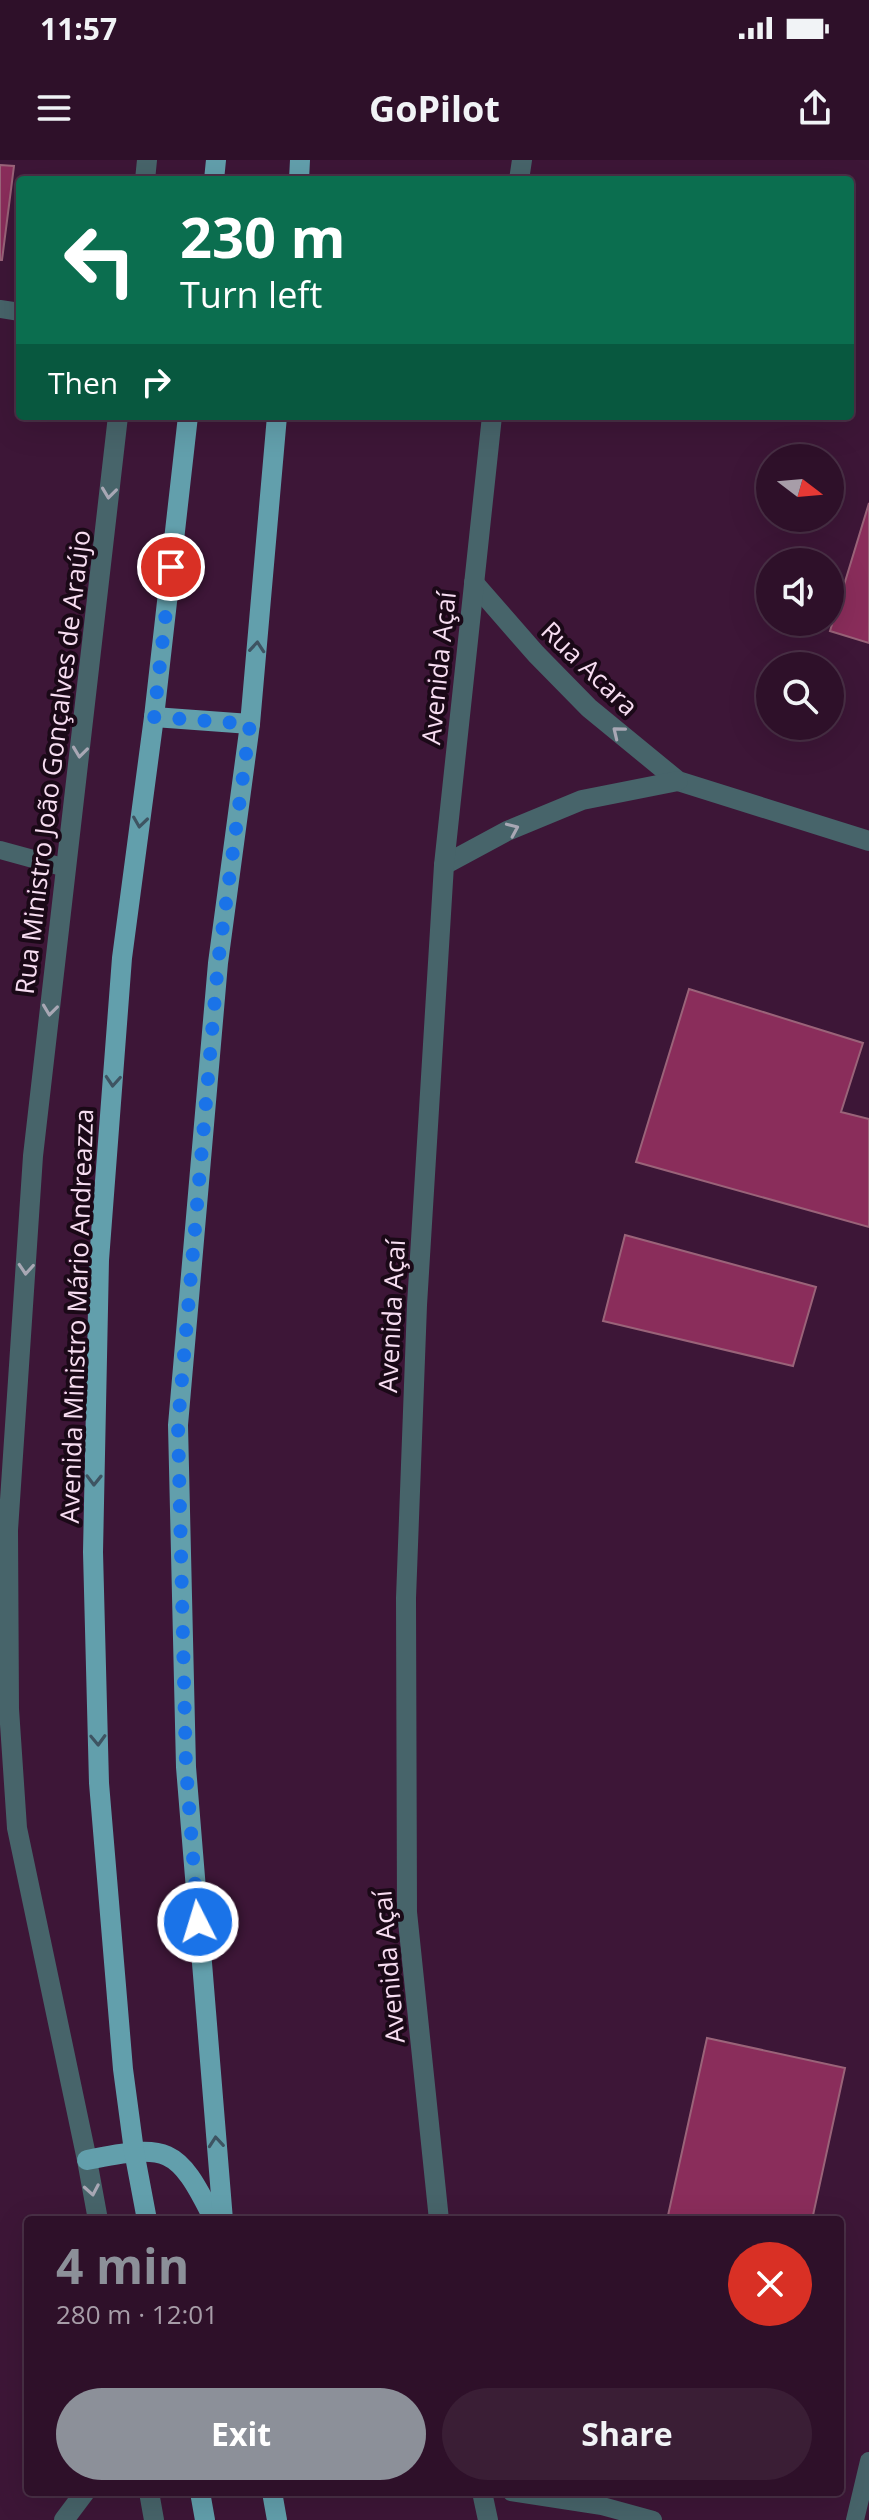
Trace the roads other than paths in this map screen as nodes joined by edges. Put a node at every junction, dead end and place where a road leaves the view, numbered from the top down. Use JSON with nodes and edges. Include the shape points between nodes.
{"nodes":[{"id":1,"x":118,"y":420,"type":"edge"},
{"id":2,"x":188,"y":420,"type":"edge"},
{"id":3,"x":277,"y":420,"type":"edge"},
{"id":4,"x":492,"y":420,"type":"edge"},
{"id":5,"x":474,"y":583,"type":"junction"},
{"id":6,"x":154,"y":717,"type":"junction"},
{"id":7,"x":250,"y":724,"type":"junction"},
{"id":8,"x":678,"y":781,"type":"junction"},
{"id":9,"x":869,"y":841,"type":"edge"},
{"id":10,"x":0,"y":850,"type":"edge"},
{"id":11,"x":444,"y":865,"type":"junction"},
{"id":12,"x":66,"y":868,"type":"junction"},
{"id":13,"x":134,"y":2151,"type":"junction"},
{"id":14,"x":87,"y":2160,"type":"junction"},
{"id":15,"x":97,"y":2216,"type":"edge"},
{"id":16,"x":146,"y":2216,"type":"edge"},
{"id":17,"x":212,"y":2216,"type":"edge"},
{"id":18,"x":223,"y":2216,"type":"edge"},
{"id":19,"x":439,"y":2216,"type":"edge"},
{"id":20,"x":869,"y":2461,"type":"edge"},
{"id":21,"x":82,"y":2496,"type":"edge"},
{"id":22,"x":150,"y":2496,"type":"edge"},
{"id":23,"x":201,"y":2496,"type":"edge"},
{"id":24,"x":273,"y":2496,"type":"edge"},
{"id":25,"x":483,"y":2496,"type":"edge"},
{"id":26,"x":537,"y":2496,"type":"edge"},
{"id":27,"x":64,"y":2520,"type":"edge"},
{"id":28,"x":154,"y":2520,"type":"edge"},
{"id":29,"x":205,"y":2520,"type":"edge"},
{"id":30,"x":277,"y":2520,"type":"edge"},
{"id":31,"x":488,"y":2520,"type":"edge"},
{"id":32,"x":653,"y":2520,"type":"edge"},
{"id":33,"x":855,"y":2520,"type":"edge"}],
"edges":[{"from":1,"to":12,"type":"street","name":"Rua Ministro João Gonçalves de Araújo","one_way":true},
{"from":2,"to":6,"type":"main road","name":"Avenida Ministro Mário Andreazza"},
{"from":7,"to":3,"type":"main road","one_way":true},
{"from":4,"to":5,"type":"street","name":"Avenida Açaí"},
{"from":8,"to":5,"type":"street","name":"Rua Acara","one_way":true,"via":[[589,708]]},
{"from":5,"to":11,"type":"street","name":"Avenida Açaí"},
{"from":6,"to":7,"type":"main road"},
{"from":6,"to":13,"type":"main road","name":"Avenida Ministro Mário Andreazza","one_way":true,"via":[[122,958],[99,1260],[93,1552],[99,1783]]},
{"from":18,"to":7,"type":"main road","one_way":true,"via":[[186,1767],[178,1425],[218,963]]},
{"from":8,"to":9,"type":"street","name":"Rua Acara"},
{"from":11,"to":8,"type":"street","name":"Rua Acara","one_way":true,"via":[[582,800]]},
{"from":10,"to":12,"type":"lane"},
{"from":11,"to":19,"type":"street","name":"Avenida Açaí","via":[[417,1305],[406,1598],[407,1912]]},
{"from":12,"to":14,"type":"street","name":"Rua Ministro João Gonçalves de Araújo","one_way":true,"via":[[33,1156],[8,1530],[9,1709],[17,1828]]},
{"from":13,"to":14,"type":"main road"},
{"from":13,"to":16,"type":"main road","name":"Avenida Ministro Mário Andreazza"},
{"from":13,"to":17,"type":"main road","via":[[161,2153],[179,2162]]},
{"from":14,"to":15,"type":"street","one_way":true},
{"from":20,"to":33,"type":"lane"},
{"from":21,"to":27,"type":"street"},
{"from":22,"to":28,"type":"street"},
{"from":23,"to":29,"type":"main road"},
{"from":24,"to":30,"type":"main road"},
{"from":25,"to":31,"type":"street"},
{"from":26,"to":32,"type":"lane"}]}
